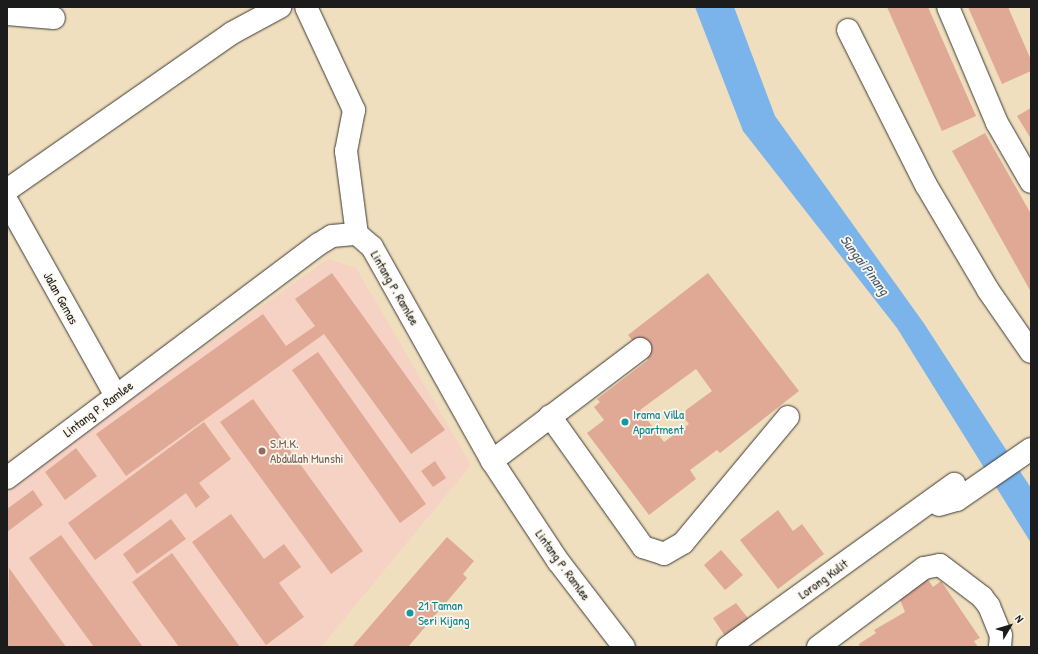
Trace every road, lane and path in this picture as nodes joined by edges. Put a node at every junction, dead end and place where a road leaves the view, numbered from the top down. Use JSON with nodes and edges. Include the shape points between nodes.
{"nodes":[{"id":1,"x":280,"y":7,"type":"edge"},
{"id":2,"x":306,"y":7,"type":"edge"},
{"id":3,"x":948,"y":7,"type":"edge"},
{"id":4,"x":7,"y":14,"type":"edge"},
{"id":5,"x":54,"y":18,"type":"dead end"},
{"id":6,"x":848,"y":30,"type":"dead end"},
{"id":7,"x":1031,"y":182,"type":"edge"},
{"id":8,"x":7,"y":190,"type":"edge"},
{"id":9,"x":7,"y":201,"type":"edge"},
{"id":10,"x":357,"y":234,"type":"junction"},
{"id":11,"x":640,"y":349,"type":"dead end"},
{"id":12,"x":1031,"y":352,"type":"edge"},
{"id":13,"x":116,"y":396,"type":"junction"},
{"id":14,"x":550,"y":416,"type":"junction"},
{"id":15,"x":788,"y":417,"type":"dead end"},
{"id":16,"x":1030,"y":449,"type":"edge"},
{"id":17,"x":492,"y":461,"type":"junction"},
{"id":18,"x":7,"y":478,"type":"edge"},
{"id":19,"x":624,"y":647,"type":"edge"},
{"id":20,"x":728,"y":647,"type":"edge"},
{"id":21,"x":818,"y":647,"type":"edge"},
{"id":22,"x":1000,"y":647,"type":"edge"}],
"edges":[{"from":1,"to":8,"type":"street","via":[[232,33]]},
{"from":2,"to":10,"type":"street","via":[[354,110],[346,151]]},
{"from":3,"to":7,"type":"street","via":[[997,123]]},
{"from":4,"to":5,"type":"street"},
{"from":6,"to":12,"type":"street","via":[[926,185],[988,290]]},
{"from":9,"to":13,"type":"street","name":"Jalan Gemas"},
{"from":10,"to":13,"type":"street","name":"Lintang P. Ramlee","via":[[332,236],[319,244]]},
{"from":10,"to":17,"type":"street","name":"Lintang P. Ramlee","via":[[372,247]]},
{"from":11,"to":14,"type":"street"},
{"from":13,"to":18,"type":"street","name":"Lintang P. Ramlee"},
{"from":14,"to":15,"type":"street","via":[[643,547],[664,554],[683,543]]},
{"from":14,"to":17,"type":"street"},
{"from":16,"to":20,"type":"street","name":"Lorong Kulit","via":[[956,492],[918,510]]},
{"from":17,"to":19,"type":"street","name":"Lintang P. Ramlee","via":[[558,561]]},
{"from":21,"to":22,"type":"street","via":[[924,568],[940,565],[989,606],[1001,635]]}]}
